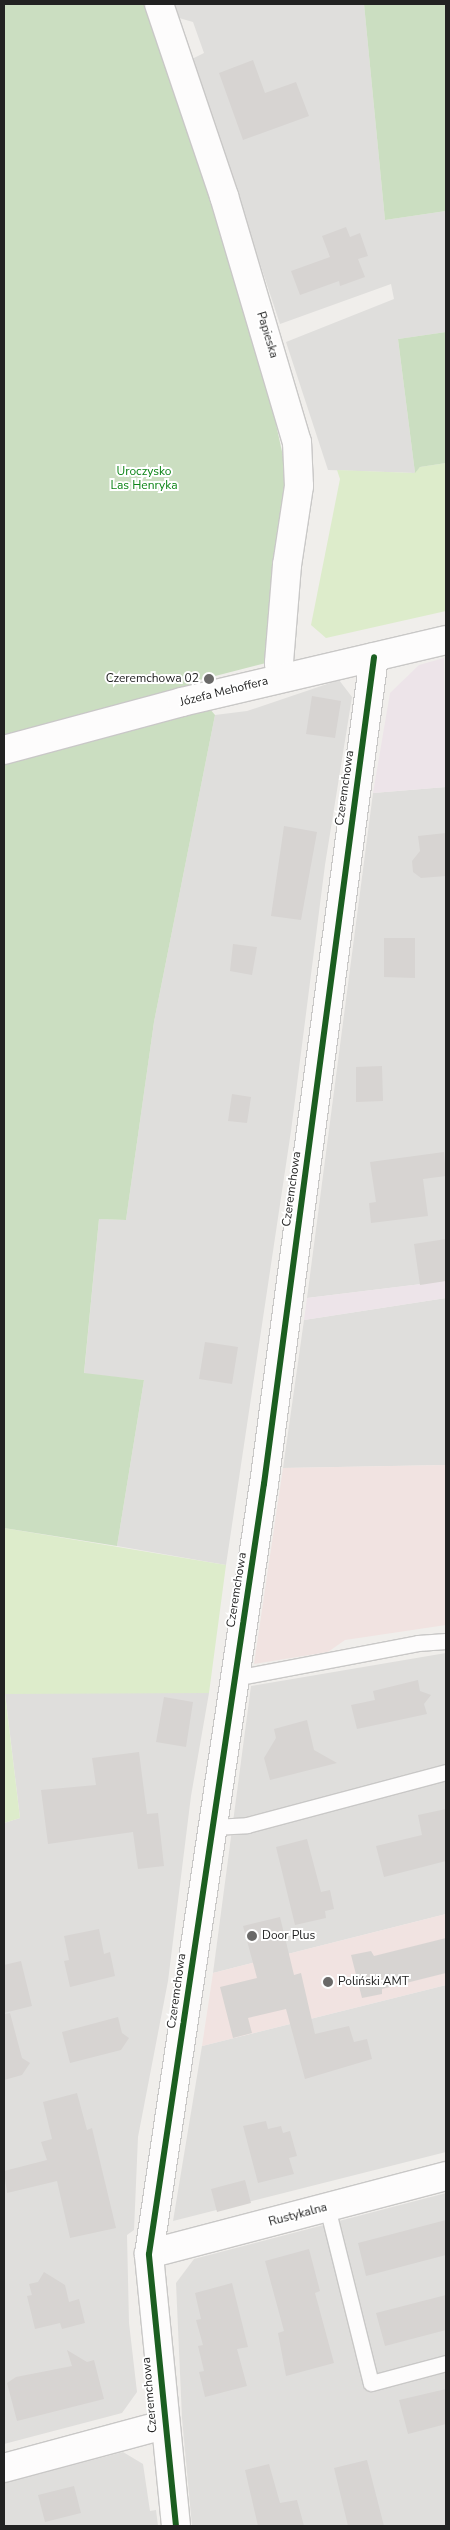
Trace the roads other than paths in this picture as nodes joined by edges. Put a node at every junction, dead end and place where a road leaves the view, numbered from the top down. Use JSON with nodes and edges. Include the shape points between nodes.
{"nodes":[{"id":1,"x":159,"y":4,"type":"edge"},
{"id":2,"x":446,"y":640,"type":"edge"},
{"id":3,"x":374,"y":657,"type":"junction"},
{"id":4,"x":281,"y":678,"type":"junction"},
{"id":5,"x":4,"y":750,"type":"edge"},
{"id":6,"x":446,"y":1641,"type":"edge"},
{"id":7,"x":235,"y":1678,"type":"junction"},
{"id":8,"x":446,"y":1772,"type":"edge"},
{"id":9,"x":213,"y":1827,"type":"junction"},
{"id":10,"x":446,"y":2176,"type":"edge"},
{"id":11,"x":327,"y":2207,"type":"junction"},
{"id":12,"x":149,"y":2254,"type":"junction"},
{"id":13,"x":446,"y":2363,"type":"edge"},
{"id":14,"x":164,"y":2425,"type":"junction"},
{"id":15,"x":4,"y":2468,"type":"edge"},
{"id":16,"x":176,"y":2526,"type":"edge"}],
"edges":[{"from":1,"to":4,"type":"street","name":"Papieska","via":[[221,187],[297,442],[299,486],[287,565],[279,664]]},
{"from":2,"to":3,"type":"street","name":"Józefa Mehoffera"},
{"from":3,"to":4,"type":"street","name":"Józefa Mehoffera"},
{"from":3,"to":7,"type":"street","name":"Czeremchowa","via":[[264,1484]]},
{"from":4,"to":5,"type":"street","name":"Józefa Mehoffera"},
{"from":6,"to":7,"type":"lane","via":[[418,1643]]},
{"from":7,"to":9,"type":"street","name":"Czeremchowa"},
{"from":8,"to":9,"type":"lane","via":[[247,1825]]},
{"from":9,"to":12,"type":"street","name":"Czeremchowa"},
{"from":10,"to":11,"type":"street","name":"Rustykalna"},
{"from":11,"to":12,"type":"street","name":"Rustykalna"},
{"from":11,"to":13,"type":"lane","via":[[371,2383]]},
{"from":12,"to":14,"type":"street","name":"Czeremchowa"},
{"from":14,"to":15,"type":"street"},
{"from":14,"to":16,"type":"street","name":"Czeremchowa"}]}
